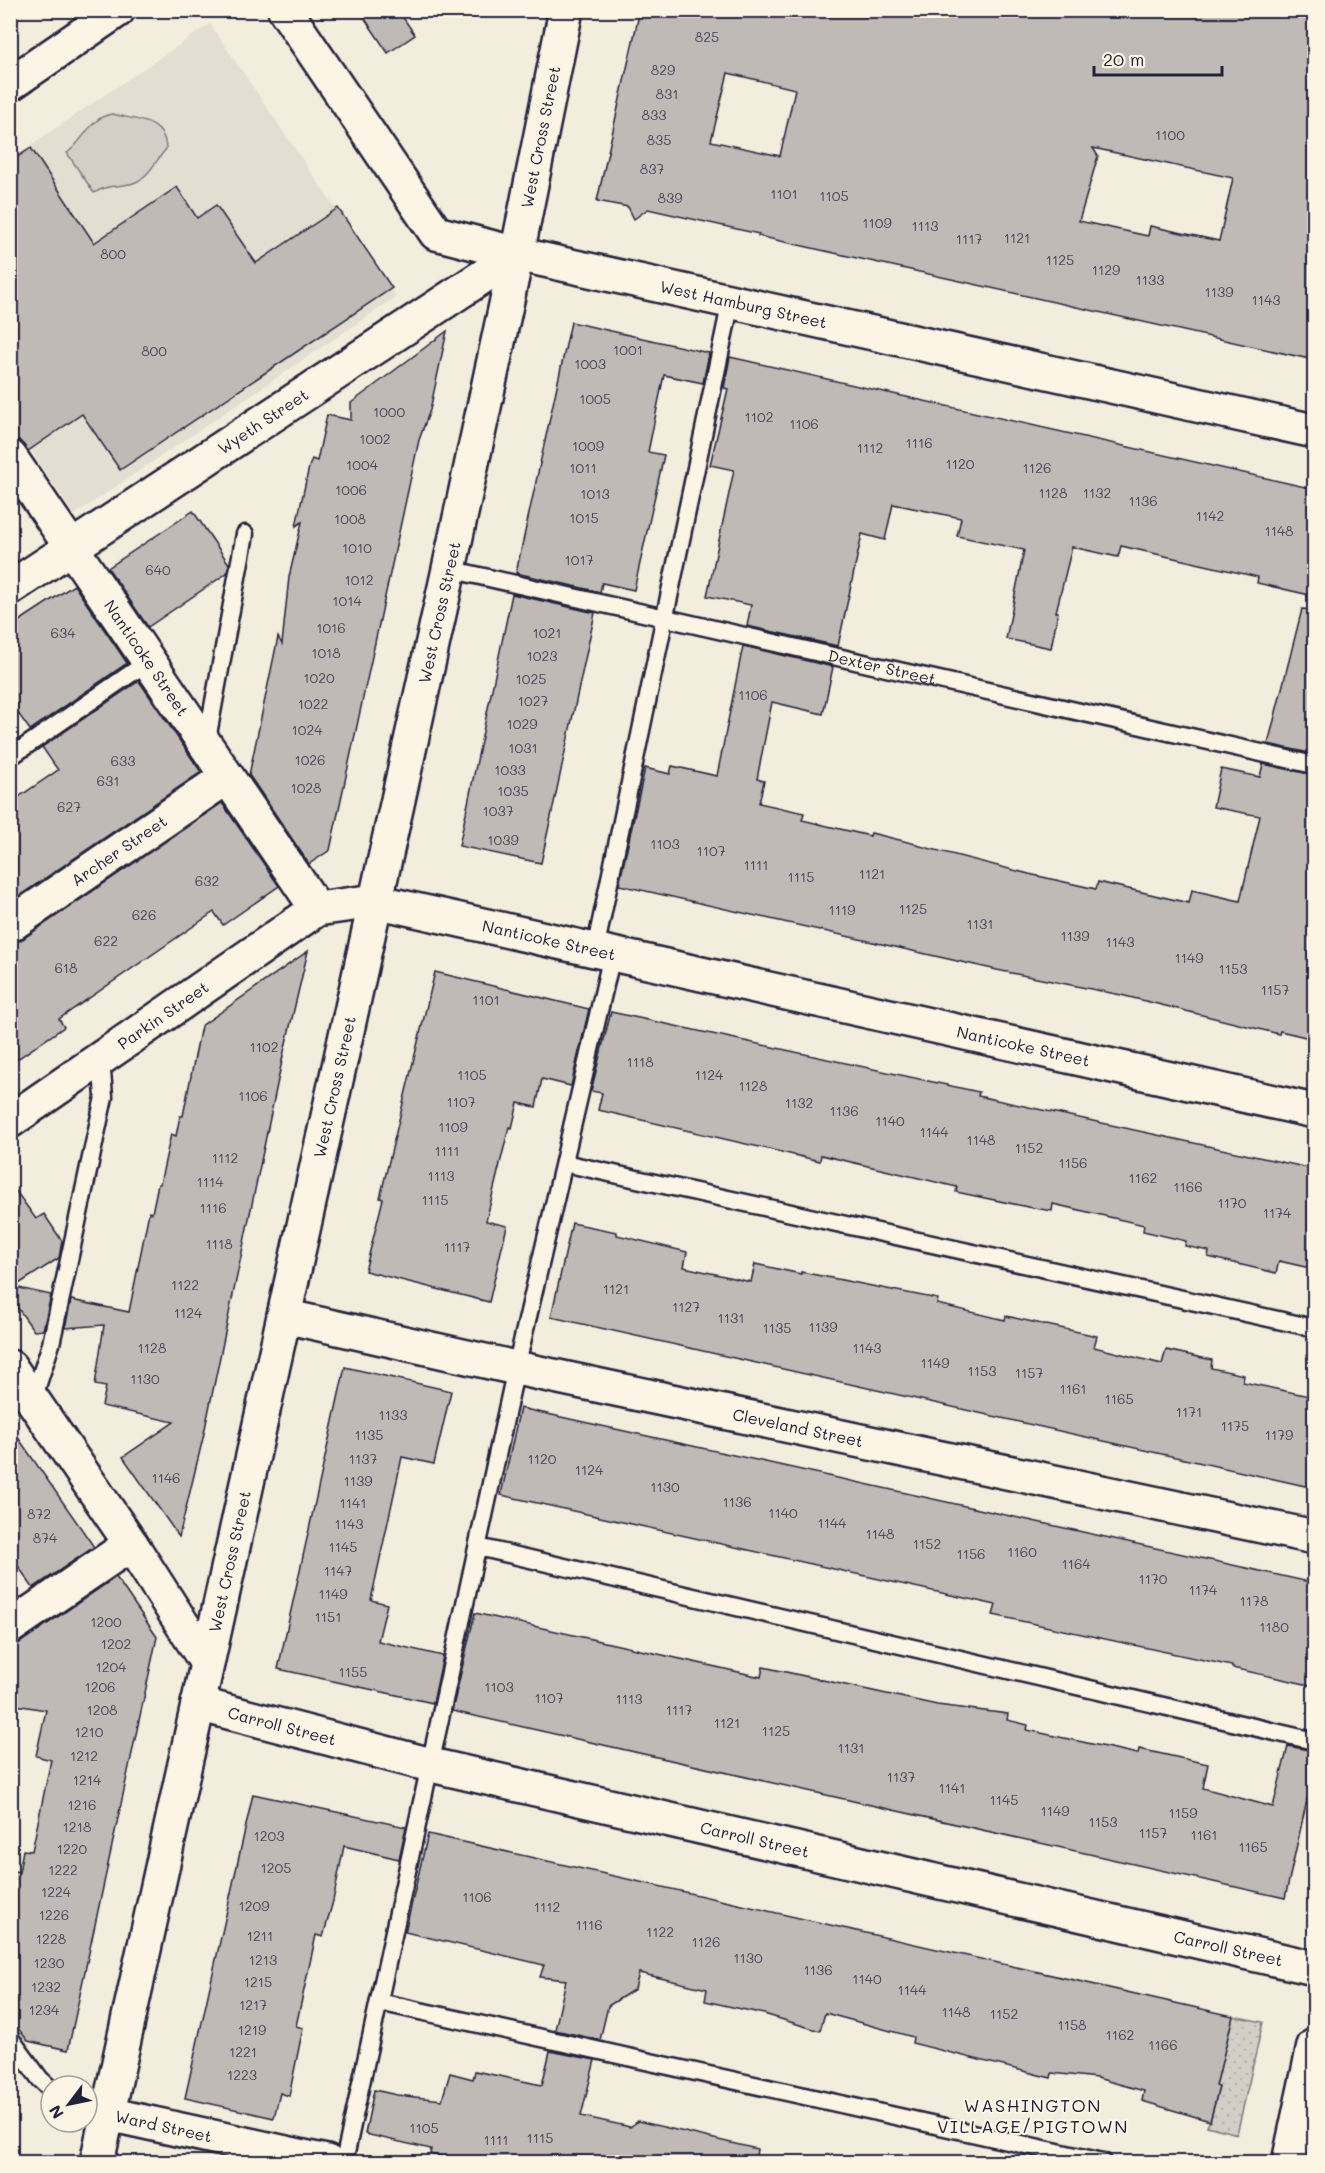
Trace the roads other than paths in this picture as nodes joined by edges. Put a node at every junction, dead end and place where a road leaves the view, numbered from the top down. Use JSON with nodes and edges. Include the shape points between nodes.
{"nodes":[{"id":1,"x":118,"y":10,"type":"edge"},
{"id":2,"x":285,"y":10,"type":"edge"},
{"id":3,"x":566,"y":10,"type":"edge"},
{"id":4,"x":10,"y":84,"type":"edge"},
{"id":5,"x":517,"y":254,"type":"junction"},
{"id":6,"x":731,"y":301,"type":"junction"},
{"id":7,"x":1314,"y":431,"type":"edge"},
{"id":8,"x":10,"y":457,"type":"edge"},
{"id":9,"x":245,"y":534,"type":"dead end"},
{"id":10,"x":72,"y":547,"type":"junction"},
{"id":11,"x":448,"y":569,"type":"junction"},
{"id":12,"x":10,"y":588,"type":"edge"},
{"id":13,"x":665,"y":618,"type":"junction"},
{"id":14,"x":149,"y":661,"type":"junction"},
{"id":15,"x":206,"y":746,"type":"junction"},
{"id":16,"x":10,"y":757,"type":"edge"},
{"id":17,"x":1314,"y":765,"type":"edge"},
{"id":18,"x":227,"y":777,"type":"junction"},
{"id":19,"x":375,"y":901,"type":"junction"},
{"id":20,"x":317,"y":909,"type":"junction"},
{"id":21,"x":10,"y":925,"type":"edge"},
{"id":22,"x":604,"y":952,"type":"junction"},
{"id":23,"x":101,"y":1058,"type":"junction"},
{"id":24,"x":1314,"y":1111,"type":"edge"},
{"id":25,"x":10,"y":1121,"type":"edge"},
{"id":26,"x":564,"y":1163,"type":"junction"},
{"id":27,"x":284,"y":1316,"type":"junction"},
{"id":28,"x":1314,"y":1328,"type":"edge"},
{"id":29,"x":10,"y":1367,"type":"edge"},
{"id":30,"x":516,"y":1368,"type":"junction"},
{"id":31,"x":33,"y":1399,"type":"junction"},
{"id":32,"x":1314,"y":1537,"type":"edge"},
{"id":33,"x":131,"y":1544,"type":"junction"},
{"id":34,"x":477,"y":1547,"type":"junction"},
{"id":35,"x":10,"y":1627,"type":"edge"},
{"id":36,"x":207,"y":1663,"type":"junction"},
{"id":37,"x":198,"y":1704,"type":"junction"},
{"id":38,"x":1314,"y":1741,"type":"edge"},
{"id":39,"x":431,"y":1765,"type":"junction"},
{"id":40,"x":1314,"y":1968,"type":"edge"},
{"id":41,"x":379,"y":2002,"type":"junction"},
{"id":42,"x":10,"y":2038,"type":"edge"},
{"id":43,"x":1314,"y":2046,"type":"edge"},
{"id":44,"x":39,"y":2078,"type":"edge"},
{"id":45,"x":99,"y":2103,"type":"edge"},
{"id":46,"x":99,"y":2111,"type":"edge"},
{"id":47,"x":97,"y":2134,"type":"edge"},
{"id":48,"x":97,"y":2163,"type":"edge"},
{"id":49,"x":327,"y":2163,"type":"edge"},
{"id":50,"x":344,"y":2163,"type":"edge"},
{"id":51,"x":1103,"y":2163,"type":"edge"},
{"id":52,"x":1289,"y":2163,"type":"edge"}],
"edges":[{"from":1,"to":4,"type":"street"},
{"from":2,"to":5,"type":"street","name":"West Hamburg Street","via":[[436,233]]},
{"from":3,"to":5,"type":"street","name":"West Cross Street"},
{"from":5,"to":6,"type":"street","name":"West Hamburg Street"},
{"from":5,"to":10,"type":"street","name":"Wyeth Street"},
{"from":5,"to":11,"type":"street","name":"West Cross Street"},
{"from":6,"to":7,"type":"street","name":"West Hamburg Street"},
{"from":6,"to":13,"type":"lane"},
{"from":8,"to":10,"type":"street","name":"Nanticoke Street"},
{"from":9,"to":15,"type":"lane"},
{"from":10,"to":12,"type":"street","name":"Wyeth Street"},
{"from":10,"to":14,"type":"street","name":"Nanticoke Street"},
{"from":11,"to":13,"type":"lane","name":"Dexter Street"},
{"from":11,"to":19,"type":"street","name":"West Cross Street"},
{"from":13,"to":17,"type":"lane","name":"Dexter Street"},
{"from":13,"to":22,"type":"lane"},
{"from":14,"to":15,"type":"street","name":"Nanticoke Street"},
{"from":14,"to":16,"type":"lane"},
{"from":15,"to":18,"type":"street","name":"Nanticoke Street"},
{"from":18,"to":20,"type":"street","name":"Nanticoke Street"},
{"from":18,"to":21,"type":"street","name":"Archer Street"},
{"from":19,"to":20,"type":"street","name":"Nanticoke Street"},
{"from":19,"to":22,"type":"street","name":"Nanticoke Street"},
{"from":19,"to":27,"type":"street","name":"West Cross Street"},
{"from":20,"to":23,"type":"street","name":"Parkin Street"},
{"from":22,"to":24,"type":"street","name":"Nanticoke Street"},
{"from":22,"to":26,"type":"lane"},
{"from":23,"to":25,"type":"street","name":"Parkin Street"},
{"from":23,"to":31,"type":"lane","via":[[104,1097],[51,1344]]},
{"from":26,"to":28,"type":"lane"},
{"from":26,"to":30,"type":"lane"},
{"from":27,"to":30,"type":"street","name":"Cleveland Street"},
{"from":27,"to":36,"type":"street","name":"West Cross Street"},
{"from":29,"to":31,"type":"street"},
{"from":30,"to":32,"type":"street","name":"Cleveland Street"},
{"from":30,"to":34,"type":"lane"},
{"from":31,"to":33,"type":"street"},
{"from":33,"to":35,"type":"street"},
{"from":33,"to":36,"type":"street"},
{"from":34,"to":38,"type":"lane"},
{"from":34,"to":39,"type":"lane"},
{"from":36,"to":37,"type":"street","name":"West Cross Street"},
{"from":37,"to":39,"type":"street","name":"Carroll Street"},
{"from":37,"to":45,"type":"street","name":"West Cross Street"},
{"from":39,"to":40,"type":"street","name":"Carroll Street"},
{"from":39,"to":41,"type":"lane"},
{"from":41,"to":50,"type":"lane"},
{"from":41,"to":51,"type":"lane"},
{"from":42,"to":44,"type":"lane"},
{"from":43,"to":52,"type":"street"},
{"from":46,"to":49,"type":"street","name":"Ward Street"},
{"from":47,"to":48,"type":"street","name":"West Cross Street"}]}
